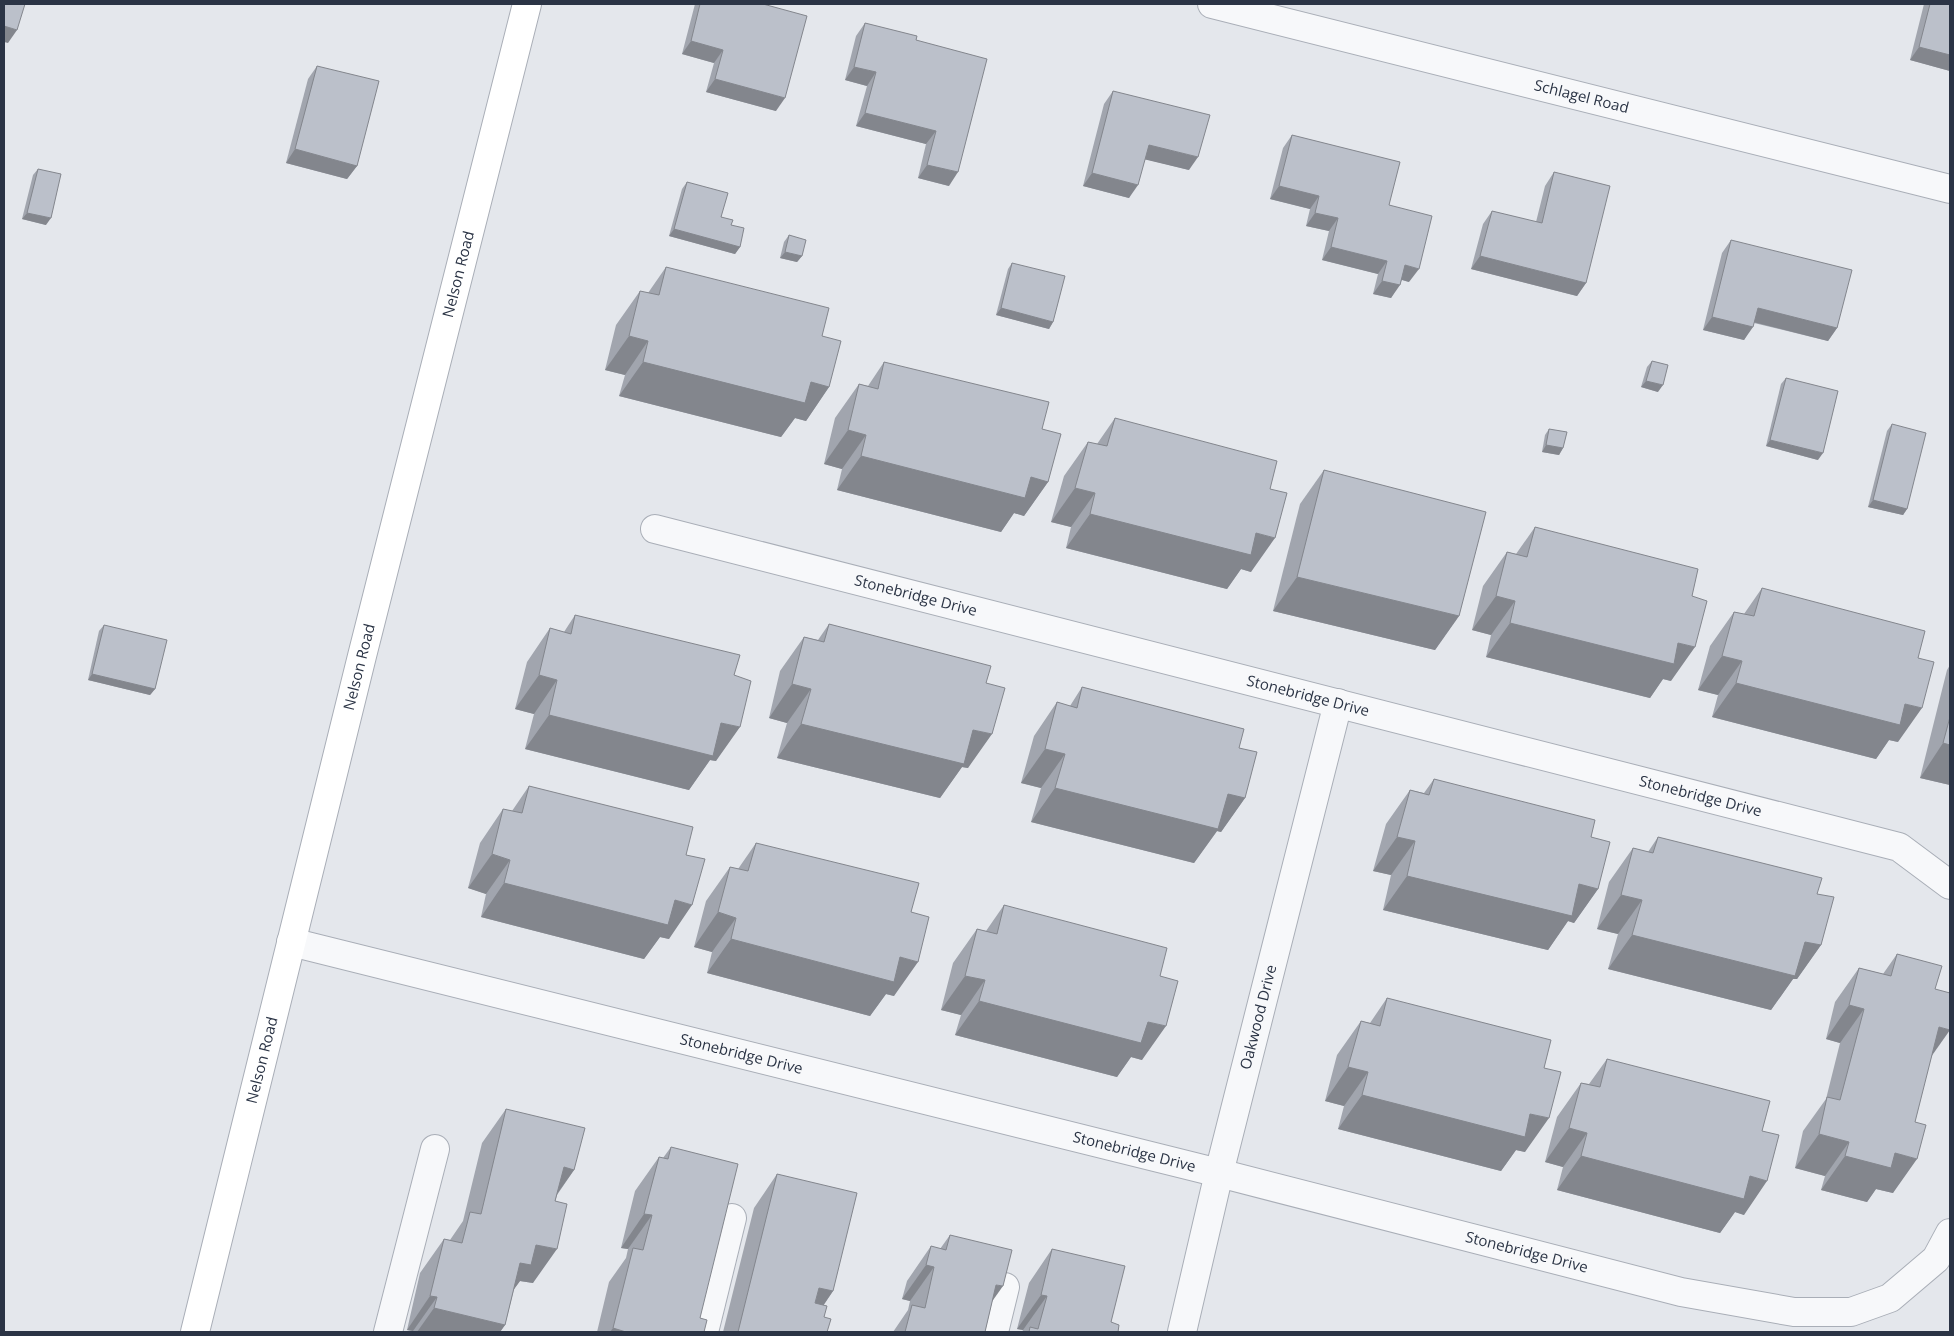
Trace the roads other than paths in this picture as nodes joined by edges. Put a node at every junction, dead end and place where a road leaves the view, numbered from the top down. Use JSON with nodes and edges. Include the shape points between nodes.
{"nodes":[{"id":1,"x":527,"y":4,"type":"edge"},
{"id":2,"x":1212,"y":4,"type":"edge"},
{"id":3,"x":1950,"y":190,"type":"edge"},
{"id":4,"x":655,"y":529,"type":"dead end"},
{"id":5,"x":1338,"y":704,"type":"junction"},
{"id":6,"x":1950,"y":885,"type":"edge"},
{"id":7,"x":291,"y":942,"type":"junction"},
{"id":8,"x":435,"y":1149,"type":"dead end"},
{"id":9,"x":1219,"y":1173,"type":"junction"},
{"id":10,"x":732,"y":1218,"type":"edge"},
{"id":11,"x":1950,"y":1233,"type":"edge"},
{"id":12,"x":1005,"y":1287,"type":"edge"},
{"id":13,"x":195,"y":1332,"type":"edge"},
{"id":14,"x":388,"y":1332,"type":"edge"},
{"id":15,"x":704,"y":1332,"type":"edge"},
{"id":16,"x":994,"y":1332,"type":"edge"},
{"id":17,"x":1182,"y":1332,"type":"edge"}],
"edges":[{"from":1,"to":7,"type":"main road","name":"Nelson Road"},
{"from":2,"to":3,"type":"street","name":"Schlagel Road"},
{"from":4,"to":5,"type":"street","name":"Stonebridge Drive"},
{"from":5,"to":6,"type":"street","name":"Stonebridge Drive","via":[[1899,847]]},
{"from":5,"to":9,"type":"street","name":"Oakwood Drive"},
{"from":7,"to":9,"type":"street","name":"Stonebridge Drive"},
{"from":7,"to":13,"type":"main road","name":"Nelson Road"},
{"from":8,"to":14,"type":"street"},
{"from":9,"to":11,"type":"street","name":"Stonebridge Drive","via":[[1681,1292],[1794,1312],[1851,1312],[1890,1298],[1936,1259]]},
{"from":9,"to":17,"type":"street","name":"Oakwood Drive"},
{"from":10,"to":15,"type":"street"},
{"from":12,"to":16,"type":"street"}]}
